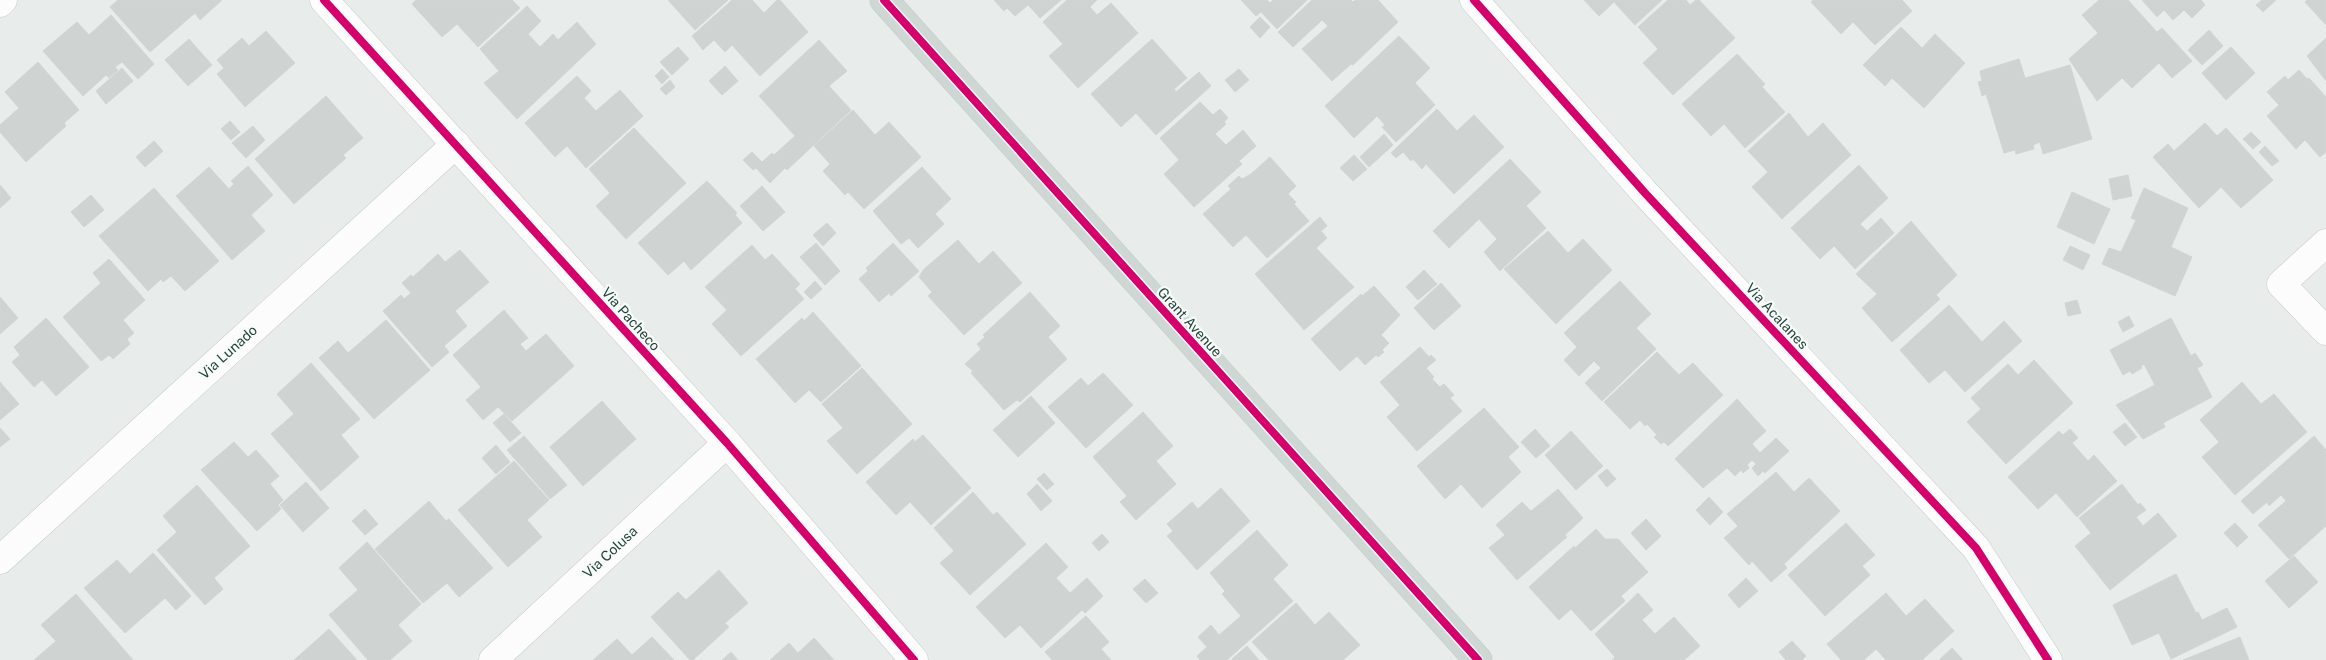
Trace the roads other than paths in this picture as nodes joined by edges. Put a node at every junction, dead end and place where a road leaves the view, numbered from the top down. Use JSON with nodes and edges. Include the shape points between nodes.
{"nodes":[{"id":1,"x":3,"y":0,"type":"edge"},
{"id":2,"x":324,"y":0,"type":"edge"},
{"id":3,"x":884,"y":0,"type":"edge"},
{"id":4,"x":1474,"y":0,"type":"edge"},
{"id":5,"x":0,"y":3,"type":"edge"},
{"id":6,"x":456,"y":144,"type":"junction"},
{"id":7,"x":2326,"y":243,"type":"edge"},
{"id":8,"x":2326,"y":331,"type":"edge"},
{"id":9,"x":727,"y":443,"type":"junction"},
{"id":10,"x":0,"y":560,"type":"edge"},
{"id":11,"x":493,"y":660,"type":"edge"},
{"id":12,"x":914,"y":660,"type":"edge"},
{"id":13,"x":1478,"y":660,"type":"edge"},
{"id":14,"x":2048,"y":660,"type":"edge"}],
"edges":[{"from":1,"to":5,"type":"street"},
{"from":2,"to":6,"type":"street","name":"Via Pacheco"},
{"from":3,"to":13,"type":"main road","name":"Grant Avenue"},
{"from":4,"to":14,"type":"street","name":"Via Acalanes","via":[[1645,193],[1976,548]]},
{"from":6,"to":9,"type":"street","name":"Via Pacheco"},
{"from":6,"to":10,"type":"street","name":"Via Lunado"},
{"from":7,"to":8,"type":"street","via":[[2281,284]]},
{"from":9,"to":11,"type":"street","name":"Via Colusa"},
{"from":9,"to":12,"type":"street","name":"Via Pacheco"}]}
